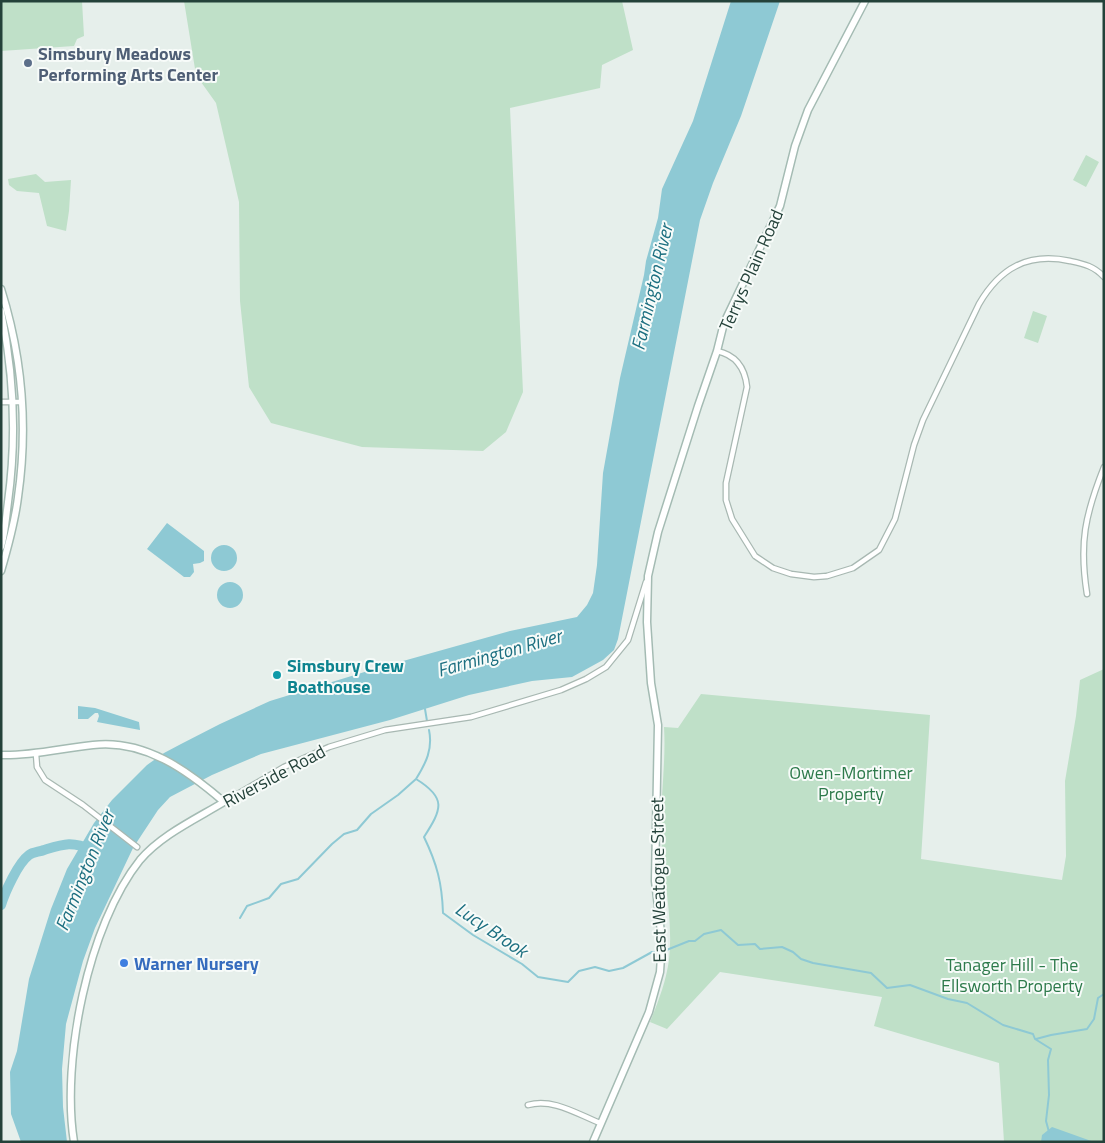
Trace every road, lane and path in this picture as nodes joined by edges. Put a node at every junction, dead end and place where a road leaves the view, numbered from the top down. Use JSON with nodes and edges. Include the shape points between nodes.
{"nodes":[{"id":1,"x":865,"y":1,"type":"edge"},
{"id":2,"x":1104,"y":277,"type":"edge"},
{"id":3,"x":1,"y":289,"type":"edge"},
{"id":4,"x":1,"y":311,"type":"edge"},
{"id":5,"x":718,"y":350,"type":"junction"},
{"id":6,"x":1,"y":402,"type":"edge"},
{"id":7,"x":18,"y":402,"type":"junction"},
{"id":8,"x":1104,"y":468,"type":"edge"},
{"id":9,"x":3,"y":529,"type":"edge"},
{"id":10,"x":12,"y":531,"type":"junction"},
{"id":11,"x":1,"y":547,"type":"edge"},
{"id":12,"x":1,"y":571,"type":"edge"},
{"id":13,"x":648,"y":576,"type":"junction"},
{"id":14,"x":1087,"y":594,"type":"dead end"},
{"id":15,"x":36,"y":754,"type":"junction"},
{"id":16,"x":1,"y":755,"type":"edge"},
{"id":17,"x":224,"y":802,"type":"junction"},
{"id":18,"x":137,"y":847,"type":"dead end"},
{"id":19,"x":528,"y":1105,"type":"dead end"},
{"id":20,"x":600,"y":1123,"type":"junction"},
{"id":21,"x":74,"y":1142,"type":"edge"},
{"id":22,"x":593,"y":1142,"type":"edge"}],
"edges":[{"from":1,"to":5,"type":"street","name":"Terrys Plain Road","via":[[808,110],[780,206],[724,323]]},
{"from":2,"to":5,"type":"street","via":[[1089,265],[1038,258],[1005,272],[997,279],[979,304],[923,420],[895,520],[879,550],[852,568],[827,576],[804,576],[773,568],[755,556],[732,519],[726,500],[726,483],[747,387],[738,361]]},
{"from":3,"to":7,"type":"street","via":[[17,352]]},
{"from":4,"to":7,"type":"street"},
{"from":5,"to":13,"type":"street","name":"Terrys Plain Road","via":[[664,508]]},
{"from":6,"to":7,"type":"street"},
{"from":7,"to":9,"type":"street"},
{"from":7,"to":10,"type":"street","via":[[22,458]]},
{"from":8,"to":14,"type":"street","via":[[1087,515],[1083,542]]},
{"from":9,"to":10,"type":"street"},
{"from":9,"to":11,"type":"street"},
{"from":10,"to":12,"type":"street"},
{"from":13,"to":17,"type":"street","name":"Riverside Road","via":[[628,640],[606,667],[586,679],[543,696],[471,717],[386,730],[329,747],[284,767]]},
{"from":13,"to":20,"type":"street","name":"East Weatogue Street","via":[[648,650],[658,725],[655,881],[662,941],[660,972],[649,1012]]},
{"from":15,"to":16,"type":"street"},
{"from":15,"to":17,"type":"street","via":[[80,746],[133,746],[157,756]]},
{"from":15,"to":18,"type":"street","via":[[37,767],[45,780]]},
{"from":17,"to":21,"type":"street","name":"Riverside Road","via":[[146,854],[114,903],[96,949],[77,1024],[70,1088]]},
{"from":19,"to":20,"type":"street","via":[[539,1102],[556,1104]]},
{"from":20,"to":22,"type":"street","name":"East Weatogue Street"}]}
